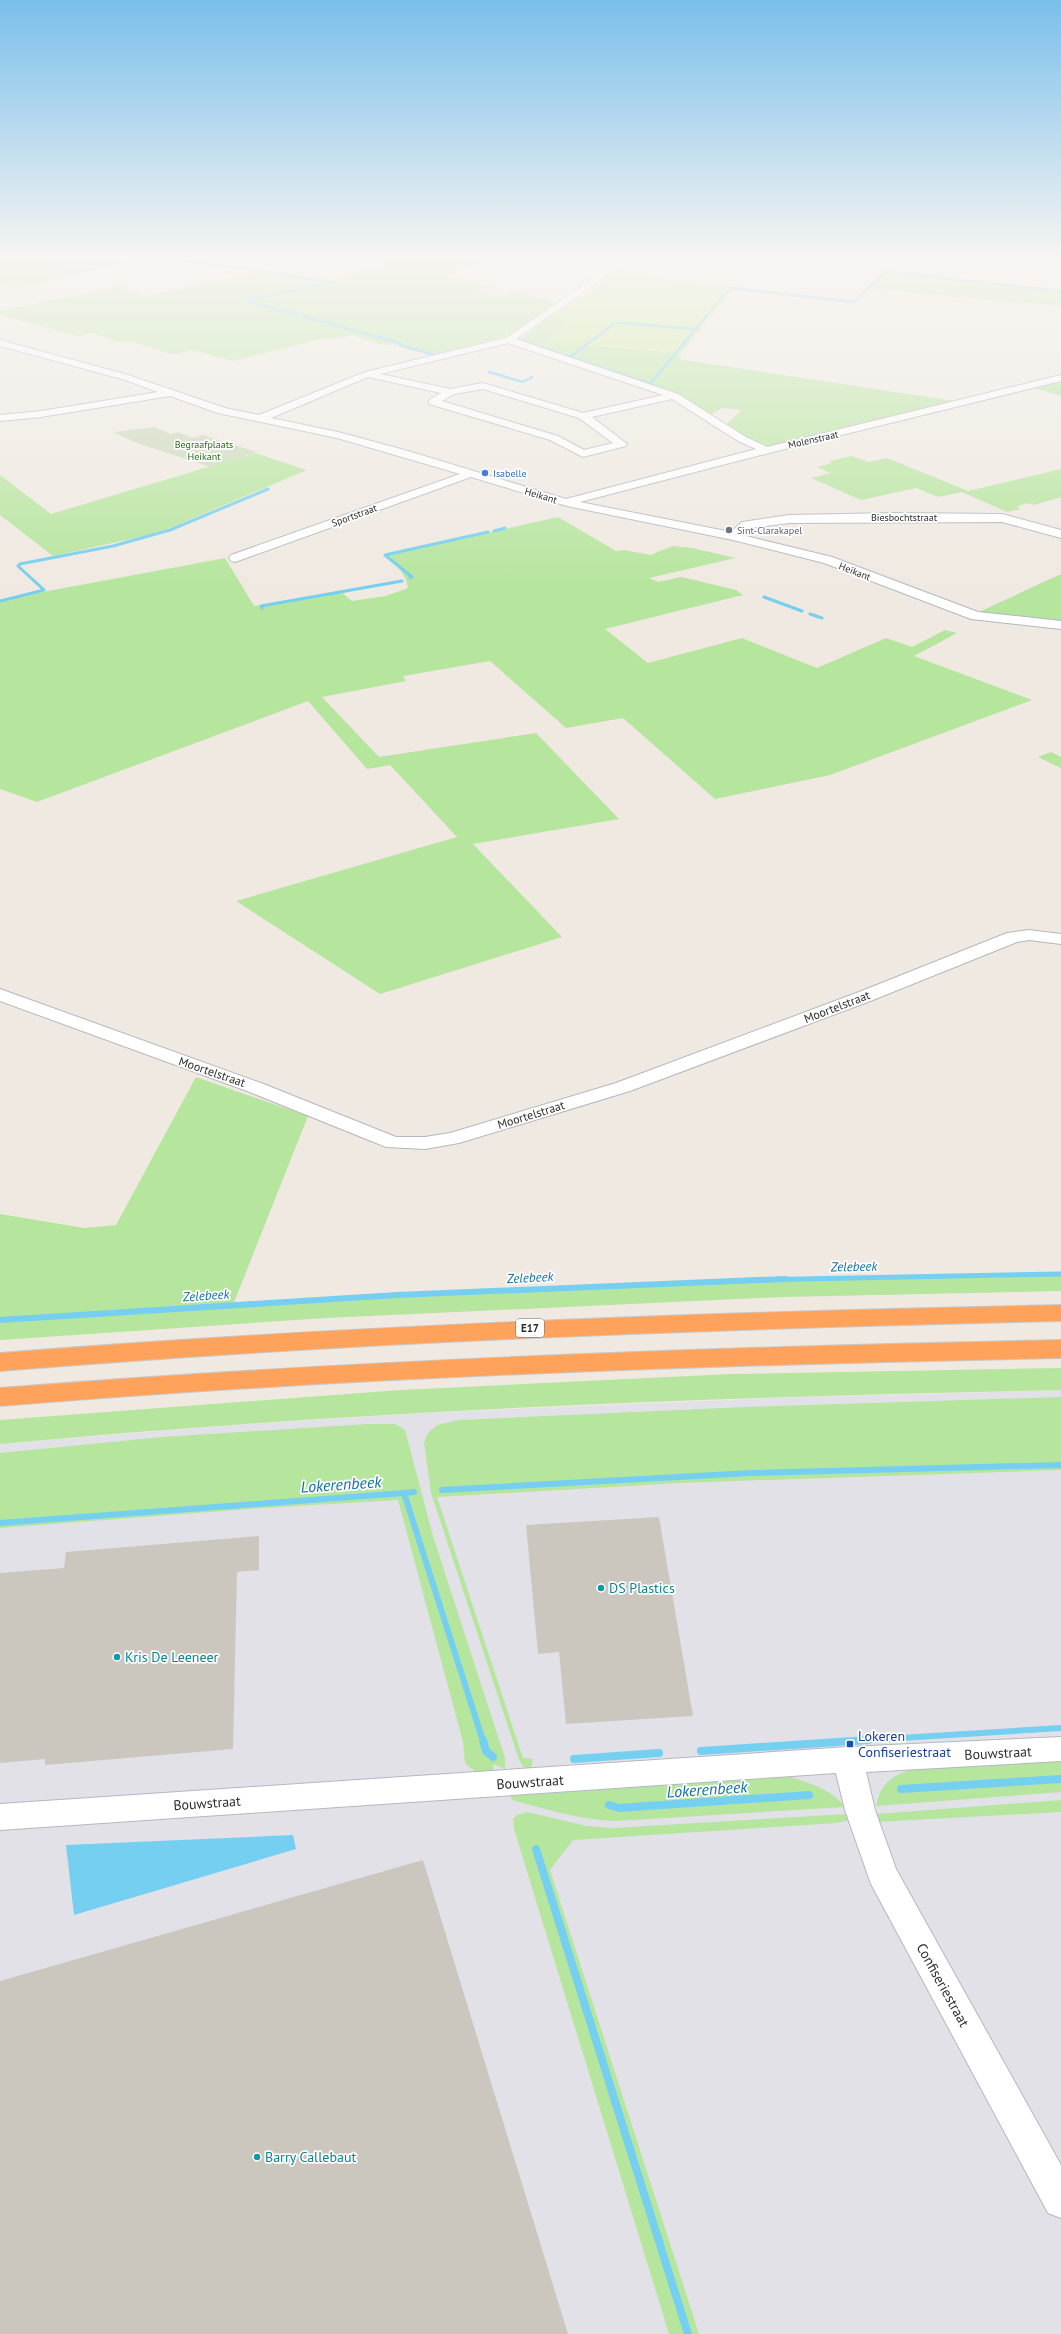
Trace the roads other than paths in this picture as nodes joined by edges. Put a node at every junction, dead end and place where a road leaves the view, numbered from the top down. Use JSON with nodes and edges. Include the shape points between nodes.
{"nodes":[{"id":1,"x":89,"y":368,"type":"edge"},
{"id":2,"x":393,"y":368,"type":"edge"},
{"id":3,"x":591,"y":368,"type":"edge"},
{"id":4,"x":368,"y":374,"type":"junction"},
{"id":5,"x":1061,"y":378,"type":"edge"},
{"id":6,"x":450,"y":392,"type":"junction"},
{"id":7,"x":173,"y":393,"type":"junction"},
{"id":8,"x":674,"y":396,"type":"junction"},
{"id":9,"x":583,"y":416,"type":"junction"},
{"id":10,"x":0,"y":418,"type":"edge"},
{"id":11,"x":259,"y":419,"type":"junction"},
{"id":12,"x":766,"y":450,"type":"junction"},
{"id":13,"x":472,"y":473,"type":"junction"},
{"id":14,"x":567,"y":503,"type":"junction"},
{"id":15,"x":746,"y":525,"type":"junction"},
{"id":16,"x":696,"y":529,"type":"junction"},
{"id":17,"x":1061,"y":534,"type":"edge"},
{"id":18,"x":733,"y":536,"type":"junction"},
{"id":19,"x":235,"y":558,"type":"dead end"},
{"id":20,"x":1061,"y":625,"type":"edge"},
{"id":21,"x":1061,"y":939,"type":"edge"},
{"id":22,"x":0,"y":994,"type":"edge"},
{"id":23,"x":1061,"y":1313,"type":"edge"},
{"id":24,"x":1061,"y":1349,"type":"edge"},
{"id":25,"x":0,"y":1362,"type":"edge"},
{"id":26,"x":0,"y":1397,"type":"edge"},
{"id":27,"x":1061,"y":1750,"type":"edge"},
{"id":28,"x":848,"y":1760,"type":"junction"},
{"id":29,"x":0,"y":1817,"type":"edge"},
{"id":30,"x":1061,"y":2200,"type":"edge"}],
"edges":[{"from":1,"to":7,"type":"street","name":"Heikant"},
{"from":2,"to":4,"type":"street"},
{"from":3,"to":8,"type":"street"},
{"from":4,"to":6,"type":"street"},
{"from":4,"to":11,"type":"street"},
{"from":5,"to":12,"type":"street","name":"Molenstraat"},
{"from":6,"to":9,"type":"street","via":[[483,386]]},
{"from":6,"to":9,"type":"street","via":[[433,402],[554,438],[583,454],[622,444]]},
{"from":7,"to":10,"type":"street"},
{"from":7,"to":11,"type":"street","name":"Heikant","via":[[222,411]]},
{"from":8,"to":9,"type":"street"},
{"from":8,"to":12,"type":"street","via":[[742,439]]},
{"from":11,"to":13,"type":"street","name":"Heikant","via":[[356,440]]},
{"from":12,"to":14,"type":"street","name":"Molenstraat"},
{"from":13,"to":14,"type":"street","name":"Heikant"},
{"from":13,"to":19,"type":"street","name":"Sportstraat"},
{"from":14,"to":16,"type":"street","name":"Heikant"},
{"from":15,"to":16,"type":"street","name":"Biesbochtstraat"},
{"from":15,"to":17,"type":"street","name":"Biesbochtstraat","via":[[805,518],[986,518],[1007,519]]},
{"from":15,"to":18,"type":"street"},
{"from":16,"to":18,"type":"street","name":"Heikant"},
{"from":18,"to":20,"type":"street","name":"Heikant","via":[[828,560],[976,616]]},
{"from":21,"to":22,"type":"street","name":"Moortelstraat","via":[[1029,935],[1013,937],[866,996],[623,1087],[452,1139],[425,1143],[394,1143],[254,1087],[57,1017]]},
{"from":23,"to":25,"type":"highway","number":"E17","via":[[536,1328],[258,1343]]},
{"from":24,"to":26,"type":"highway","via":[[540,1364]]},
{"from":27,"to":28,"type":"street","name":"Bouwstraat"},
{"from":28,"to":29,"type":"street","name":"Bouwstraat"},
{"from":28,"to":30,"type":"street","name":"Confiseriestraat","via":[[860,1810],[882,1874]]}]}
